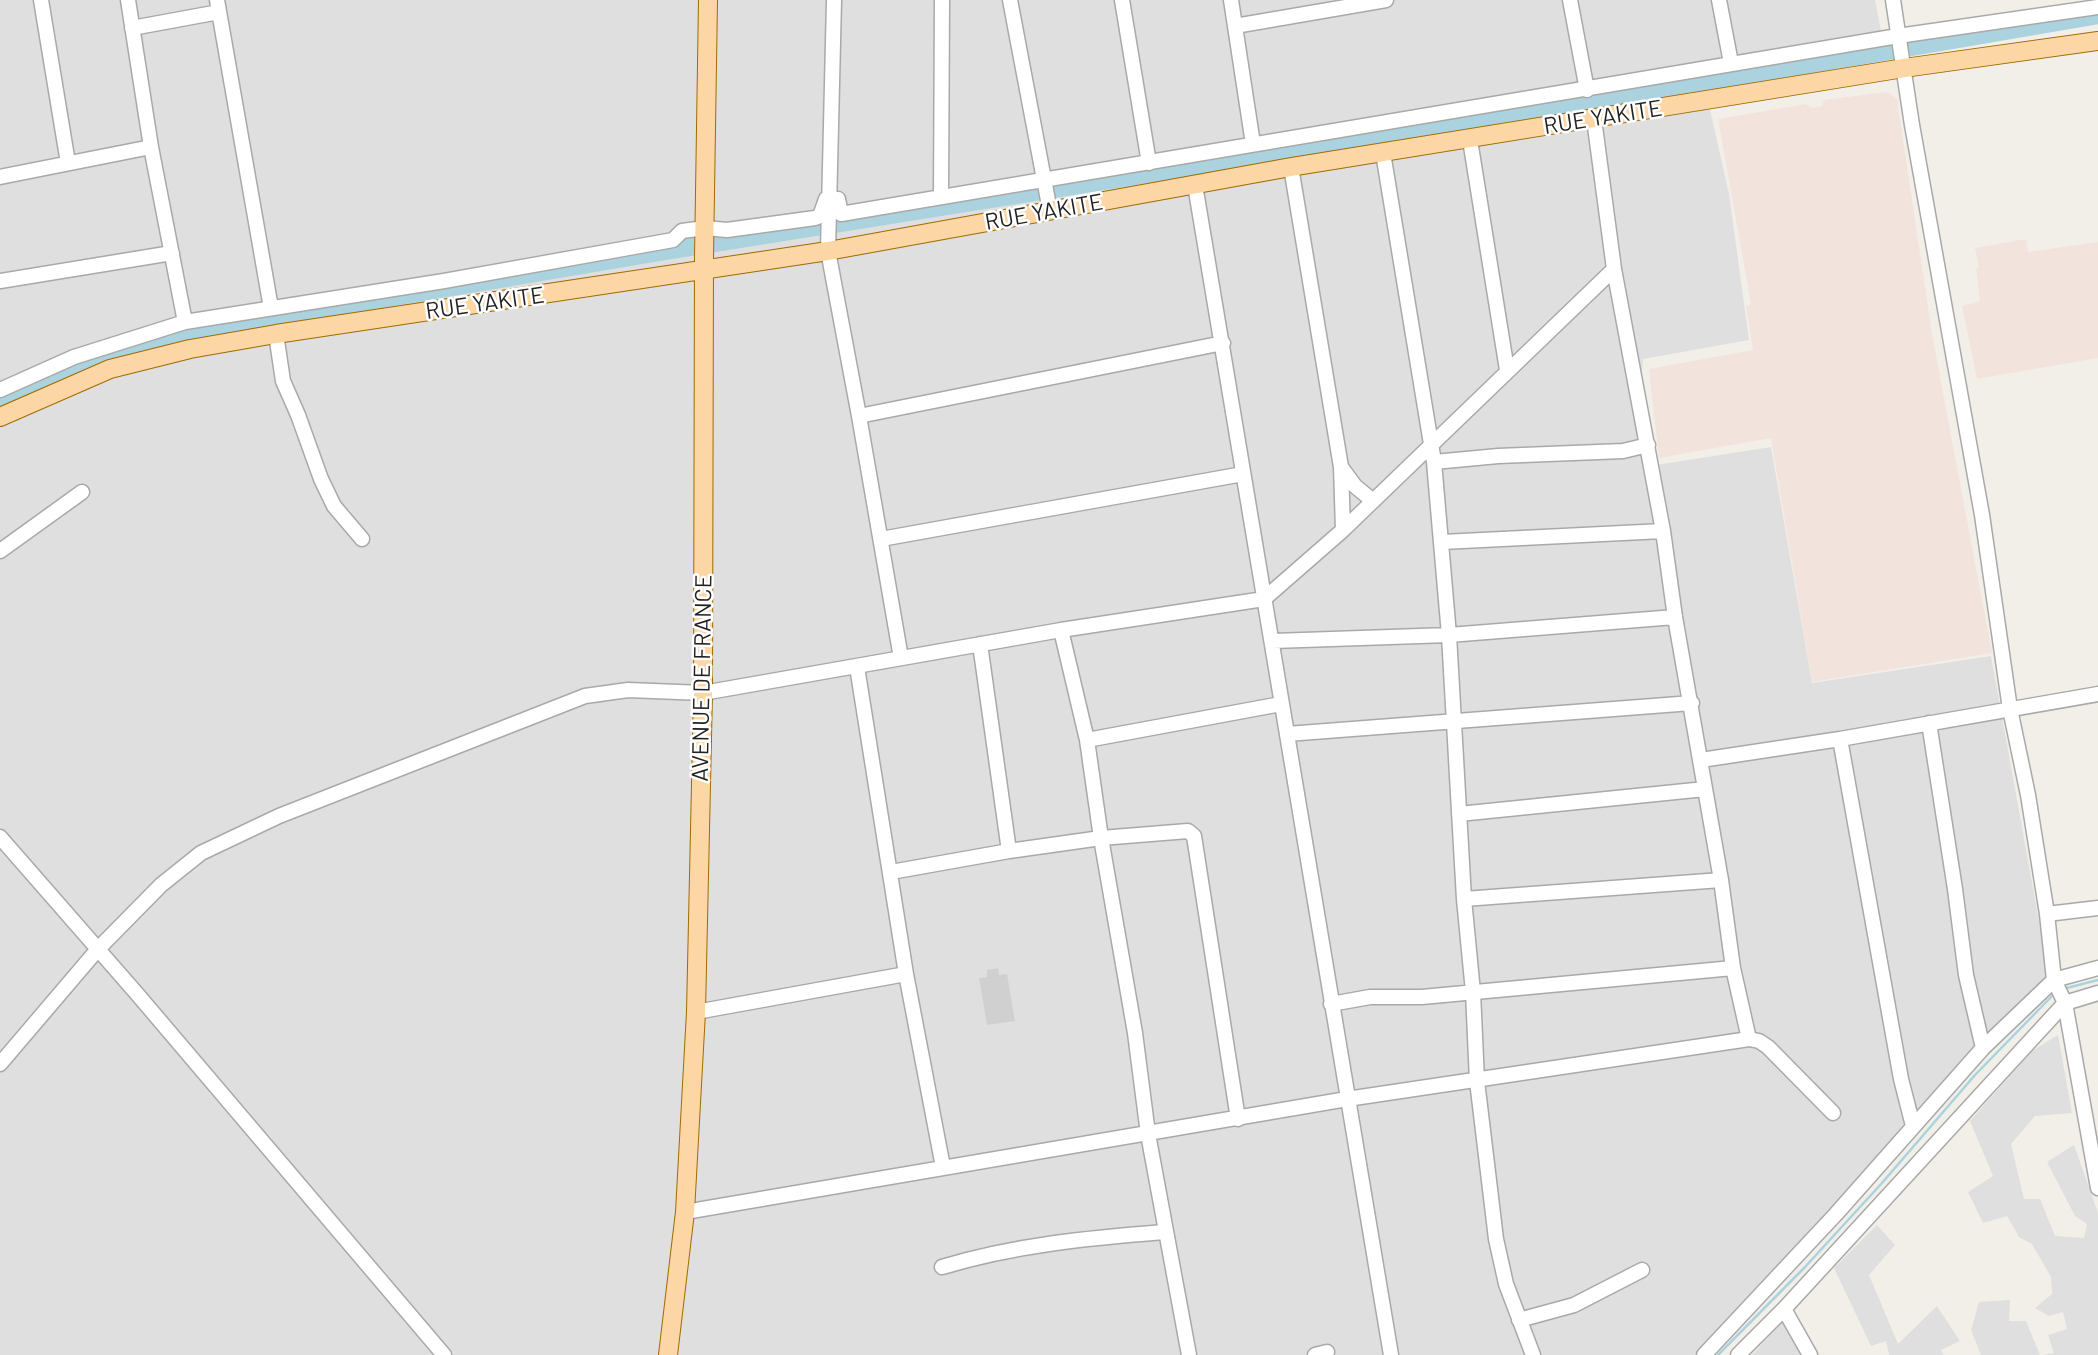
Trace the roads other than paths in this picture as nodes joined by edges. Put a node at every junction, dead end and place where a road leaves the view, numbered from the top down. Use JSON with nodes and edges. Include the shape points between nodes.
{"nodes":[{"id":1,"x":41,"y":0,"type":"edge"},
{"id":2,"x":128,"y":0,"type":"edge"},
{"id":3,"x":708,"y":0,"type":"edge"},
{"id":4,"x":834,"y":0,"type":"edge"},
{"id":5,"x":942,"y":0,"type":"edge"},
{"id":6,"x":1010,"y":0,"type":"edge"},
{"id":7,"x":1122,"y":0,"type":"edge"},
{"id":8,"x":1231,"y":0,"type":"edge"},
{"id":9,"x":1386,"y":0,"type":"edge"},
{"id":10,"x":1570,"y":0,"type":"edge"},
{"id":11,"x":1719,"y":0,"type":"edge"},
{"id":12,"x":1893,"y":0,"type":"edge"},
{"id":13,"x":1332,"y":5,"type":"edge"},
{"id":14,"x":218,"y":6,"type":"edge"},
{"id":15,"x":2098,"y":7,"type":"edge"},
{"id":16,"x":1236,"y":26,"type":"junction"},
{"id":17,"x":132,"y":28,"type":"junction"},
{"id":18,"x":1898,"y":36,"type":"junction"},
{"id":19,"x":2098,"y":41,"type":"edge"},
{"id":20,"x":1731,"y":64,"type":"junction"},
{"id":21,"x":1904,"y":68,"type":"junction"},
{"id":22,"x":1587,"y":90,"type":"junction"},
{"id":23,"x":1594,"y":119,"type":"junction"},
{"id":24,"x":1470,"y":140,"type":"junction"},
{"id":25,"x":1253,"y":144,"type":"junction"},
{"id":26,"x":151,"y":147,"type":"junction"},
{"id":27,"x":1383,"y":153,"type":"junction"},
{"id":28,"x":68,"y":163,"type":"junction"},
{"id":29,"x":1150,"y":163,"type":"junction"},
{"id":30,"x":1291,"y":167,"type":"junction"},
{"id":31,"x":0,"y":177,"type":"edge"},
{"id":32,"x":1044,"y":181,"type":"junction"},
{"id":33,"x":1195,"y":185,"type":"junction"},
{"id":34,"x":941,"y":197,"type":"junction"},
{"id":35,"x":831,"y":198,"type":"junction"},
{"id":36,"x":1050,"y":211,"type":"junction"},
{"id":37,"x":704,"y":231,"type":"junction"},
{"id":38,"x":828,"y":248,"type":"junction"},
{"id":39,"x":172,"y":253,"type":"junction"},
{"id":40,"x":704,"y":263,"type":"junction"},
{"id":41,"x":1614,"y":270,"type":"junction"},
{"id":42,"x":0,"y":281,"type":"edge"},
{"id":43,"x":271,"y":308,"type":"junction"},
{"id":44,"x":186,"y":322,"type":"junction"},
{"id":45,"x":276,"y":334,"type":"junction"},
{"id":46,"x":1223,"y":344,"type":"junction"},
{"id":47,"x":1507,"y":370,"type":"junction"},
{"id":48,"x":0,"y":390,"type":"edge"},
{"id":49,"x":859,"y":416,"type":"junction"},
{"id":50,"x":0,"y":417,"type":"edge"},
{"id":51,"x":1432,"y":445,"type":"junction"},
{"id":52,"x":1648,"y":445,"type":"junction"},
{"id":53,"x":1434,"y":462,"type":"junction"},
{"id":54,"x":1341,"y":467,"type":"junction"},
{"id":55,"x":1243,"y":474,"type":"junction"},
{"id":56,"x":82,"y":492,"type":"dead end"},
{"id":57,"x":1373,"y":501,"type":"junction"},
{"id":58,"x":1343,"y":530,"type":"junction"},
{"id":59,"x":1663,"y":531,"type":"junction"},
{"id":60,"x":362,"y":539,"type":"dead end"},
{"id":61,"x":881,"y":539,"type":"junction"},
{"id":62,"x":1442,"y":542,"type":"junction"},
{"id":63,"x":0,"y":551,"type":"edge"},
{"id":64,"x":1264,"y":599,"type":"junction"},
{"id":65,"x":1675,"y":617,"type":"junction"},
{"id":66,"x":1061,"y":630,"type":"junction"},
{"id":67,"x":1449,"y":635,"type":"junction"},
{"id":68,"x":1273,"y":641,"type":"junction"},
{"id":69,"x":980,"y":645,"type":"junction"},
{"id":70,"x":901,"y":658,"type":"junction"},
{"id":71,"x":857,"y":667,"type":"junction"},
{"id":72,"x":703,"y":693,"type":"junction"},
{"id":73,"x":2098,"y":694,"type":"edge"},
{"id":74,"x":1692,"y":703,"type":"junction"},
{"id":75,"x":1281,"y":704,"type":"junction"},
{"id":76,"x":2010,"y":709,"type":"junction"},
{"id":77,"x":1455,"y":722,"type":"junction"},
{"id":78,"x":1929,"y":723,"type":"junction"},
{"id":79,"x":1287,"y":734,"type":"junction"},
{"id":80,"x":1087,"y":740,"type":"junction"},
{"id":81,"x":1840,"y":740,"type":"junction"},
{"id":82,"x":1701,"y":760,"type":"junction"},
{"id":83,"x":1705,"y":789,"type":"junction"},
{"id":84,"x":1459,"y":814,"type":"junction"},
{"id":85,"x":0,"y":837,"type":"edge"},
{"id":86,"x":1101,"y":838,"type":"junction"},
{"id":87,"x":1009,"y":850,"type":"junction"},
{"id":88,"x":891,"y":872,"type":"junction"},
{"id":89,"x":1721,"y":880,"type":"junction"},
{"id":90,"x":1464,"y":899,"type":"junction"},
{"id":91,"x":2098,"y":908,"type":"edge"},
{"id":92,"x":2047,"y":914,"type":"junction"},
{"id":93,"x":98,"y":949,"type":"junction"},
{"id":94,"x":1733,"y":968,"type":"junction"},
{"id":95,"x":2098,"y":968,"type":"edge"},
{"id":96,"x":906,"y":974,"type":"junction"},
{"id":97,"x":2054,"y":980,"type":"junction"},
{"id":98,"x":1473,"y":992,"type":"junction"},
{"id":99,"x":2098,"y":993,"type":"edge"},
{"id":100,"x":2065,"y":1003,"type":"junction"},
{"id":101,"x":1331,"y":1004,"type":"junction"},
{"id":102,"x":696,"y":1012,"type":"junction"},
{"id":103,"x":1749,"y":1039,"type":"junction"},
{"id":104,"x":1983,"y":1048,"type":"junction"},
{"id":105,"x":0,"y":1064,"type":"edge"},
{"id":106,"x":1477,"y":1081,"type":"junction"},
{"id":107,"x":1347,"y":1099,"type":"junction"},
{"id":108,"x":1833,"y":1113,"type":"dead end"},
{"id":109,"x":1238,"y":1119,"type":"junction"},
{"id":110,"x":1913,"y":1126,"type":"junction"},
{"id":111,"x":1148,"y":1134,"type":"junction"},
{"id":112,"x":943,"y":1167,"type":"junction"},
{"id":113,"x":2098,"y":1188,"type":"edge"},
{"id":114,"x":685,"y":1212,"type":"junction"},
{"id":115,"x":1164,"y":1232,"type":"junction"},
{"id":116,"x":942,"y":1268,"type":"dead end"},
{"id":117,"x":1642,"y":1270,"type":"dead end"},
{"id":118,"x":1784,"y":1309,"type":"junction"},
{"id":119,"x":1519,"y":1320,"type":"junction"},
{"id":120,"x":444,"y":1355,"type":"edge"},
{"id":121,"x":668,"y":1355,"type":"edge"},
{"id":122,"x":1189,"y":1355,"type":"edge"},
{"id":123,"x":1391,"y":1355,"type":"edge"},
{"id":124,"x":1533,"y":1355,"type":"edge"},
{"id":125,"x":1704,"y":1355,"type":"edge"},
{"id":126,"x":1738,"y":1355,"type":"edge"},
{"id":127,"x":1810,"y":1355,"type":"edge"}],
"edges":[{"from":1,"to":28,"type":"street"},
{"from":2,"to":17,"type":"street"},
{"from":3,"to":37,"type":"main road","name":"AVENUE DE FRANCE"},
{"from":4,"to":35,"type":"street"},
{"from":5,"to":34,"type":"street"},
{"from":6,"to":32,"type":"street"},
{"from":7,"to":29,"type":"street"},
{"from":8,"to":16,"type":"street"},
{"from":9,"to":13,"type":"street"},
{"from":10,"to":22,"type":"street"},
{"from":11,"to":20,"type":"street"},
{"from":12,"to":18,"type":"street"},
{"from":13,"to":16,"type":"street"},
{"from":14,"to":17,"type":"street"},
{"from":14,"to":43,"type":"street"},
{"from":15,"to":18,"type":"street"},
{"from":16,"to":25,"type":"street"},
{"from":17,"to":26,"type":"street"},
{"from":18,"to":20,"type":"street"},
{"from":18,"to":21,"type":"street"},
{"from":19,"to":21,"type":"main road","name":"RUE YAKITE"},
{"from":20,"to":22,"type":"street"},
{"from":21,"to":23,"type":"main road","name":"RUE YAKITE"},
{"from":21,"to":76,"type":"street","via":[[1982,515]]},
{"from":22,"to":25,"type":"street"},
{"from":23,"to":24,"type":"main road","name":"RUE YAKITE"},
{"from":23,"to":41,"type":"street"},
{"from":24,"to":27,"type":"main road","name":"RUE YAKITE"},
{"from":24,"to":47,"type":"street"},
{"from":25,"to":29,"type":"street"},
{"from":26,"to":28,"type":"street"},
{"from":26,"to":39,"type":"street"},
{"from":27,"to":30,"type":"main road","name":"RUE YAKITE"},
{"from":27,"to":51,"type":"street"},
{"from":28,"to":31,"type":"street"},
{"from":29,"to":32,"type":"street"},
{"from":30,"to":33,"type":"main road","name":"RUE YAKITE"},
{"from":30,"to":54,"type":"street"},
{"from":32,"to":34,"type":"street"},
{"from":32,"to":36,"type":"street"},
{"from":33,"to":36,"type":"main road","name":"RUE YAKITE"},
{"from":33,"to":46,"type":"street"},
{"from":34,"to":35,"type":"street","via":[[841,214],[838,199]]},
{"from":35,"to":37,"type":"street","via":[[815,218]]},
{"from":35,"to":38,"type":"street"},
{"from":36,"to":38,"type":"main road","name":"RUE YAKITE"},
{"from":37,"to":40,"type":"main road","name":"AVENUE DE FRANCE"},
{"from":37,"to":43,"type":"street","via":[[682,231],[673,240]]},
{"from":38,"to":40,"type":"main road","name":"RUE YAKITE"},
{"from":38,"to":49,"type":"street"},
{"from":39,"to":42,"type":"street"},
{"from":39,"to":44,"type":"street"},
{"from":40,"to":45,"type":"main road","name":"RUE YAKITE"},
{"from":40,"to":72,"type":"main road","name":"AVENUE DE FRANCE"},
{"from":41,"to":47,"type":"street"},
{"from":41,"to":52,"type":"street"},
{"from":43,"to":44,"type":"street"},
{"from":44,"to":48,"type":"street","via":[[75,357]]},
{"from":45,"to":50,"type":"main road","name":"RUE YAKITE","via":[[110,369]]},
{"from":45,"to":60,"type":"street","via":[[283,381],[321,479],[334,506]]},
{"from":46,"to":49,"type":"street"},
{"from":46,"to":55,"type":"street"},
{"from":47,"to":51,"type":"street"},
{"from":49,"to":61,"type":"street"},
{"from":51,"to":53,"type":"street"},
{"from":51,"to":57,"type":"street"},
{"from":52,"to":53,"type":"street","via":[[1623,451]]},
{"from":52,"to":59,"type":"street"},
{"from":53,"to":62,"type":"street"},
{"from":54,"to":57,"type":"street"},
{"from":54,"to":58,"type":"street"},
{"from":55,"to":61,"type":"street"},
{"from":55,"to":64,"type":"street"},
{"from":56,"to":63,"type":"street"},
{"from":57,"to":58,"type":"street"},
{"from":58,"to":64,"type":"street"},
{"from":59,"to":62,"type":"street"},
{"from":59,"to":65,"type":"street"},
{"from":61,"to":70,"type":"street"},
{"from":62,"to":67,"type":"street"},
{"from":64,"to":66,"type":"street"},
{"from":64,"to":68,"type":"street"},
{"from":65,"to":67,"type":"street"},
{"from":65,"to":74,"type":"street"},
{"from":66,"to":69,"type":"street"},
{"from":66,"to":80,"type":"street"},
{"from":67,"to":68,"type":"street"},
{"from":67,"to":77,"type":"street"},
{"from":68,"to":75,"type":"street"},
{"from":69,"to":70,"type":"street"},
{"from":69,"to":87,"type":"street"},
{"from":70,"to":71,"type":"street"},
{"from":71,"to":72,"type":"street"},
{"from":71,"to":88,"type":"street"},
{"from":72,"to":93,"type":"street","via":[[628,690],[585,696],[250,828],[201,853]]},
{"from":72,"to":102,"type":"main road","name":"AVENUE DE FRANCE"},
{"from":73,"to":76,"type":"street"},
{"from":74,"to":77,"type":"street"},
{"from":74,"to":82,"type":"street"},
{"from":75,"to":79,"type":"street"},
{"from":75,"to":80,"type":"street"},
{"from":76,"to":78,"type":"street"},
{"from":76,"to":92,"type":"street"},
{"from":77,"to":79,"type":"street"},
{"from":77,"to":84,"type":"street"},
{"from":78,"to":81,"type":"street"},
{"from":78,"to":104,"type":"street","via":[[1966,975]]},
{"from":79,"to":101,"type":"street"},
{"from":80,"to":86,"type":"street"},
{"from":81,"to":82,"type":"street"},
{"from":81,"to":110,"type":"street"},
{"from":82,"to":83,"type":"street"},
{"from":83,"to":84,"type":"street"},
{"from":83,"to":89,"type":"street"},
{"from":84,"to":90,"type":"street"},
{"from":85,"to":93,"type":"street"},
{"from":86,"to":87,"type":"street"},
{"from":86,"to":109,"type":"street","via":[[1180,831],[1194,836]]},
{"from":86,"to":111,"type":"street"},
{"from":87,"to":88,"type":"street"},
{"from":88,"to":96,"type":"street"},
{"from":89,"to":90,"type":"street"},
{"from":89,"to":94,"type":"street"},
{"from":90,"to":98,"type":"street"},
{"from":91,"to":92,"type":"street"},
{"from":92,"to":97,"type":"street"},
{"from":93,"to":105,"type":"street"},
{"from":93,"to":120,"type":"street"},
{"from":94,"to":98,"type":"street"},
{"from":94,"to":103,"type":"street"},
{"from":95,"to":97,"type":"street"},
{"from":96,"to":102,"type":"street"},
{"from":96,"to":112,"type":"street"},
{"from":97,"to":100,"type":"street"},
{"from":97,"to":104,"type":"street"},
{"from":98,"to":101,"type":"street","via":[[1370,997]]},
{"from":98,"to":106,"type":"street"},
{"from":99,"to":100,"type":"street"},
{"from":100,"to":113,"type":"street"},
{"from":100,"to":118,"type":"street"},
{"from":101,"to":107,"type":"street"},
{"from":102,"to":114,"type":"main road","name":"AVENUE DE FRANCE"},
{"from":103,"to":106,"type":"street"},
{"from":103,"to":108,"type":"street","via":[[1768,1047]]},
{"from":104,"to":110,"type":"street"},
{"from":106,"to":107,"type":"street"},
{"from":106,"to":119,"type":"street","via":[[1496,1239]]},
{"from":107,"to":109,"type":"street"},
{"from":107,"to":123,"type":"street"},
{"from":109,"to":111,"type":"street"},
{"from":110,"to":125,"type":"street"},
{"from":111,"to":112,"type":"street"},
{"from":111,"to":115,"type":"street"},
{"from":112,"to":114,"type":"street"},
{"from":114,"to":121,"type":"main road","name":"AVENUE DE FRANCE"},
{"from":115,"to":116,"type":"street","via":[[1045,1243]]},
{"from":115,"to":122,"type":"street"},
{"from":117,"to":119,"type":"street","via":[[1574,1304]]},
{"from":118,"to":126,"type":"street"},
{"from":118,"to":127,"type":"street"},
{"from":119,"to":124,"type":"street"}]}
